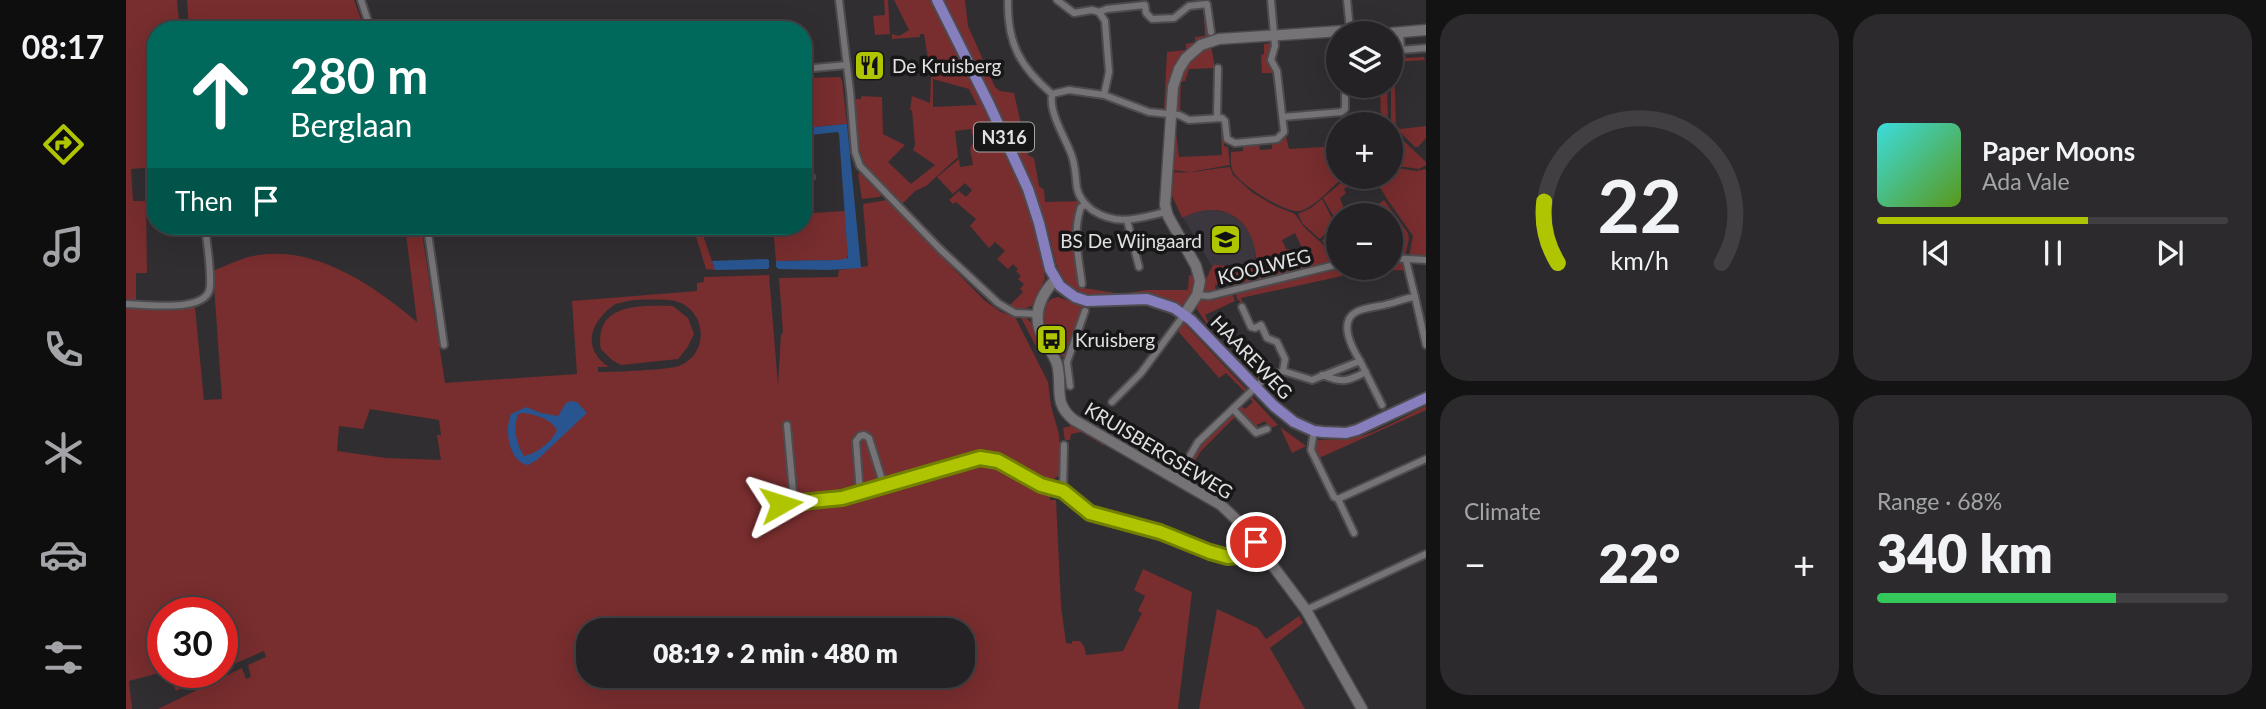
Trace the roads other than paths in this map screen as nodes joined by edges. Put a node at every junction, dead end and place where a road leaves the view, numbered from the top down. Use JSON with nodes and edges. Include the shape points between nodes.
{"nodes":[{"id":1,"x":361,"y":0,"type":"edge"},
{"id":2,"x":839,"y":0,"type":"edge"},
{"id":3,"x":937,"y":0,"type":"edge"},
{"id":4,"x":1008,"y":0,"type":"edge"},
{"id":5,"x":1057,"y":0,"type":"edge"},
{"id":6,"x":1271,"y":0,"type":"edge"},
{"id":7,"x":1347,"y":0,"type":"edge"},
{"id":8,"x":1207,"y":2,"type":"edge"},
{"id":9,"x":1145,"y":3,"type":"edge"},
{"id":10,"x":1099,"y":12,"type":"junction"},
{"id":11,"x":368,"y":21,"type":"edge"},
{"id":12,"x":1349,"y":21,"type":"edge"},
{"id":13,"x":1426,"y":30,"type":"edge"},
{"id":14,"x":1211,"y":32,"type":"dead end"},
{"id":15,"x":1326,"y":32,"type":"edge"},
{"id":16,"x":1403,"y":32,"type":"edge"},
{"id":17,"x":1274,"y":36,"type":"junction"},
{"id":18,"x":1426,"y":48,"type":"edge"},
{"id":19,"x":1403,"y":50,"type":"edge"},
{"id":20,"x":847,"y":65,"type":"junction"},
{"id":21,"x":812,"y":68,"type":"edge"},
{"id":22,"x":1218,"y":68,"type":"dead end"},
{"id":23,"x":1052,"y":94,"type":"junction"},
{"id":24,"x":1104,"y":95,"type":"junction"},
{"id":25,"x":1346,"y":98,"type":"edge"},
{"id":26,"x":1171,"y":115,"type":"junction"},
{"id":27,"x":1283,"y":117,"type":"junction"},
{"id":28,"x":1217,"y":118,"type":"junction"},
{"id":29,"x":1086,"y":205,"type":"junction"},
{"id":30,"x":1166,"y":212,"type":"junction"},
{"id":31,"x":1127,"y":220,"type":"junction"},
{"id":32,"x":206,"y":235,"type":"edge"},
{"id":33,"x":427,"y":235,"type":"edge"},
{"id":34,"x":1403,"y":260,"type":"edge"},
{"id":35,"x":1406,"y":260,"type":"junction"},
{"id":36,"x":1426,"y":260,"type":"edge"},
{"id":37,"x":1139,"y":267,"type":"dead end"},
{"id":38,"x":1326,"y":267,"type":"edge"},
{"id":39,"x":1055,"y":279,"type":"junction"},
{"id":40,"x":1082,"y":284,"type":"dead end"},
{"id":41,"x":1197,"y":295,"type":"junction"},
{"id":42,"x":1415,"y":297,"type":"junction"},
{"id":43,"x":126,"y":304,"type":"edge"},
{"id":44,"x":1242,"y":307,"type":"dead end"},
{"id":45,"x":1086,"y":311,"type":"dead end"},
{"id":46,"x":1037,"y":314,"type":"junction"},
{"id":47,"x":1184,"y":315,"type":"junction"},
{"id":48,"x":444,"y":345,"type":"dead end"},
{"id":49,"x":1426,"y":345,"type":"edge"},
{"id":50,"x":1360,"y":361,"type":"junction"},
{"id":51,"x":1063,"y":369,"type":"junction"},
{"id":52,"x":1283,"y":371,"type":"junction"},
{"id":53,"x":1366,"y":372,"type":"junction"},
{"id":54,"x":1322,"y":375,"type":"junction"},
{"id":55,"x":1070,"y":386,"type":"dead end"},
{"id":56,"x":1256,"y":387,"type":"junction"},
{"id":57,"x":1426,"y":398,"type":"edge"},
{"id":58,"x":1112,"y":402,"type":"dead end"},
{"id":59,"x":1382,"y":405,"type":"dead end"},
{"id":60,"x":1233,"y":409,"type":"junction"},
{"id":61,"x":787,"y":425,"type":"dead end"},
{"id":62,"x":1267,"y":429,"type":"dead end"},
{"id":63,"x":1314,"y":431,"type":"junction"},
{"id":64,"x":1064,"y":445,"type":"dead end"},
{"id":65,"x":1426,"y":458,"type":"edge"},
{"id":66,"x":1176,"y":480,"type":"junction"},
{"id":67,"x":884,"y":486,"type":"junction"},
{"id":68,"x":1063,"y":491,"type":"junction"},
{"id":69,"x":860,"y":493,"type":"junction"},
{"id":70,"x":1338,"y":499,"type":"junction"},
{"id":71,"x":793,"y":503,"type":"junction"},
{"id":72,"x":781,"y":504,"type":"dead end"},
{"id":73,"x":1354,"y":533,"type":"dead end"},
{"id":74,"x":1256,"y":542,"type":"junction"},
{"id":75,"x":1426,"y":554,"type":"edge"},
{"id":76,"x":1306,"y":610,"type":"junction"},
{"id":77,"x":1362,"y":709,"type":"edge"}],
"edges":[{"from":1,"to":11,"type":"street"},
{"from":2,"to":20,"type":"street"},
{"from":3,"to":39,"type":"main road","number":"N316","via":[[1028,189]]},
{"from":4,"to":23,"type":"street","via":[[1012,43],[1021,62]]},
{"from":5,"to":10,"type":"street","via":[[1074,13]]},
{"from":6,"to":17,"type":"street"},
{"from":7,"to":12,"type":"street"},
{"from":8,"to":9,"type":"street","via":[[1189,6],[1174,18],[1148,17]]},
{"from":8,"to":14,"type":"street"},
{"from":9,"to":10,"type":"street"},
{"from":10,"to":24,"type":"street","via":[[1105,22],[1109,72]]},
{"from":13,"to":16,"type":"street"},
{"from":15,"to":17,"type":"street"},
{"from":17,"to":26,"type":"street","via":[[1219,39],[1201,45],[1182,63],[1175,78]]},
{"from":17,"to":27,"type":"street","via":[[1271,60],[1277,71]]},
{"from":18,"to":19,"type":"street"},
{"from":20,"to":21,"type":"street"},
{"from":20,"to":46,"type":"street","via":[[855,152],[863,172],[998,303],[1015,313]]},
{"from":22,"to":28,"type":"street"},
{"from":23,"to":24,"type":"street","via":[[1069,89]]},
{"from":23,"to":29,"type":"street","via":[[1054,112],[1075,163],[1077,189]]},
{"from":24,"to":26,"type":"street"},
{"from":25,"to":27,"type":"street","via":[[1345,109],[1340,112]]},
{"from":26,"to":28,"type":"street","via":[[1189,120]]},
{"from":26,"to":30,"type":"street"},
{"from":27,"to":28,"type":"street","via":[[1280,138],[1235,143],[1227,139],[1225,121]]},
{"from":29,"to":31,"type":"street","via":[[1108,218]]},
{"from":29,"to":40,"type":"street","via":[[1080,207],[1076,234]]},
{"from":30,"to":31,"type":"street"},
{"from":30,"to":41,"type":"street","via":[[1196,266]]},
{"from":31,"to":37,"type":"street"},
{"from":32,"to":43,"type":"street","via":[[210,287],[204,300],[183,305]]},
{"from":33,"to":48,"type":"street"},
{"from":34,"to":35,"type":"street"},
{"from":35,"to":36,"type":"street"},
{"from":35,"to":42,"type":"street"},
{"from":38,"to":41,"type":"street","name":"KOOLWEG","via":[[1209,296]]},
{"from":39,"to":46,"type":"street","via":[[1042,296]]},
{"from":39,"to":47,"type":"main road","name":"HAAREWEG","via":[[1081,300],[1147,299]]},
{"from":41,"to":47,"type":"street"},
{"from":42,"to":49,"type":"street"},
{"from":42,"to":50,"type":"street","via":[[1349,317],[1346,327]]},
{"from":44,"to":52,"type":"street","via":[[1251,327],[1261,325],[1267,338],[1277,342],[1286,359]]},
{"from":45,"to":51,"type":"street"},
{"from":46,"to":51,"type":"street","name":"KRUISBERGSEWEG","via":[[1039,330]]},
{"from":47,"to":56,"type":"main road","name":"HAAREWEG"},
{"from":47,"to":58,"type":"street","via":[[1136,379]]},
{"from":50,"to":53,"type":"street"},
{"from":50,"to":54,"type":"street"},
{"from":51,"to":55,"type":"street"},
{"from":51,"to":66,"type":"street","name":"KRUISBERGSEWEG","via":[[1061,404],[1071,418]]},
{"from":52,"to":54,"type":"street","via":[[1312,380]]},
{"from":52,"to":56,"type":"street"},
{"from":53,"to":54,"type":"street","via":[[1347,381]]},
{"from":53,"to":59,"type":"street"},
{"from":56,"to":60,"type":"street"},
{"from":56,"to":63,"type":"main road","name":"HAAREWEG","via":[[1284,415]]},
{"from":57,"to":63,"type":"main road","name":"HAAREWEG","via":[[1357,430]]},
{"from":60,"to":62,"type":"street","via":[[1256,433]]},
{"from":60,"to":66,"type":"street","via":[[1198,442]]},
{"from":61,"to":71,"type":"street"},
{"from":63,"to":70,"type":"street","via":[[1311,450]]},
{"from":64,"to":68,"type":"street"},
{"from":65,"to":70,"type":"street"},
{"from":66,"to":74,"type":"street","name":"KRUISBERGSEWEG","via":[[1221,505]]},
{"from":67,"to":68,"type":"street","via":[[980,458],[998,461],[1041,485]]},
{"from":67,"to":69,"type":"street"},
{"from":67,"to":69,"type":"street","via":[[869,438],[860,436],[856,442]]},
{"from":68,"to":74,"type":"street","via":[[1090,513],[1160,532],[1219,555],[1236,556]]},
{"from":69,"to":71,"type":"street"},
{"from":70,"to":73,"type":"street"},
{"from":71,"to":72,"type":"street"},
{"from":74,"to":76,"type":"street","name":"KRUISBERGSEWEG"},
{"from":75,"to":76,"type":"street"},
{"from":76,"to":77,"type":"street","name":"KRUISBERGSEWEG"}]}
